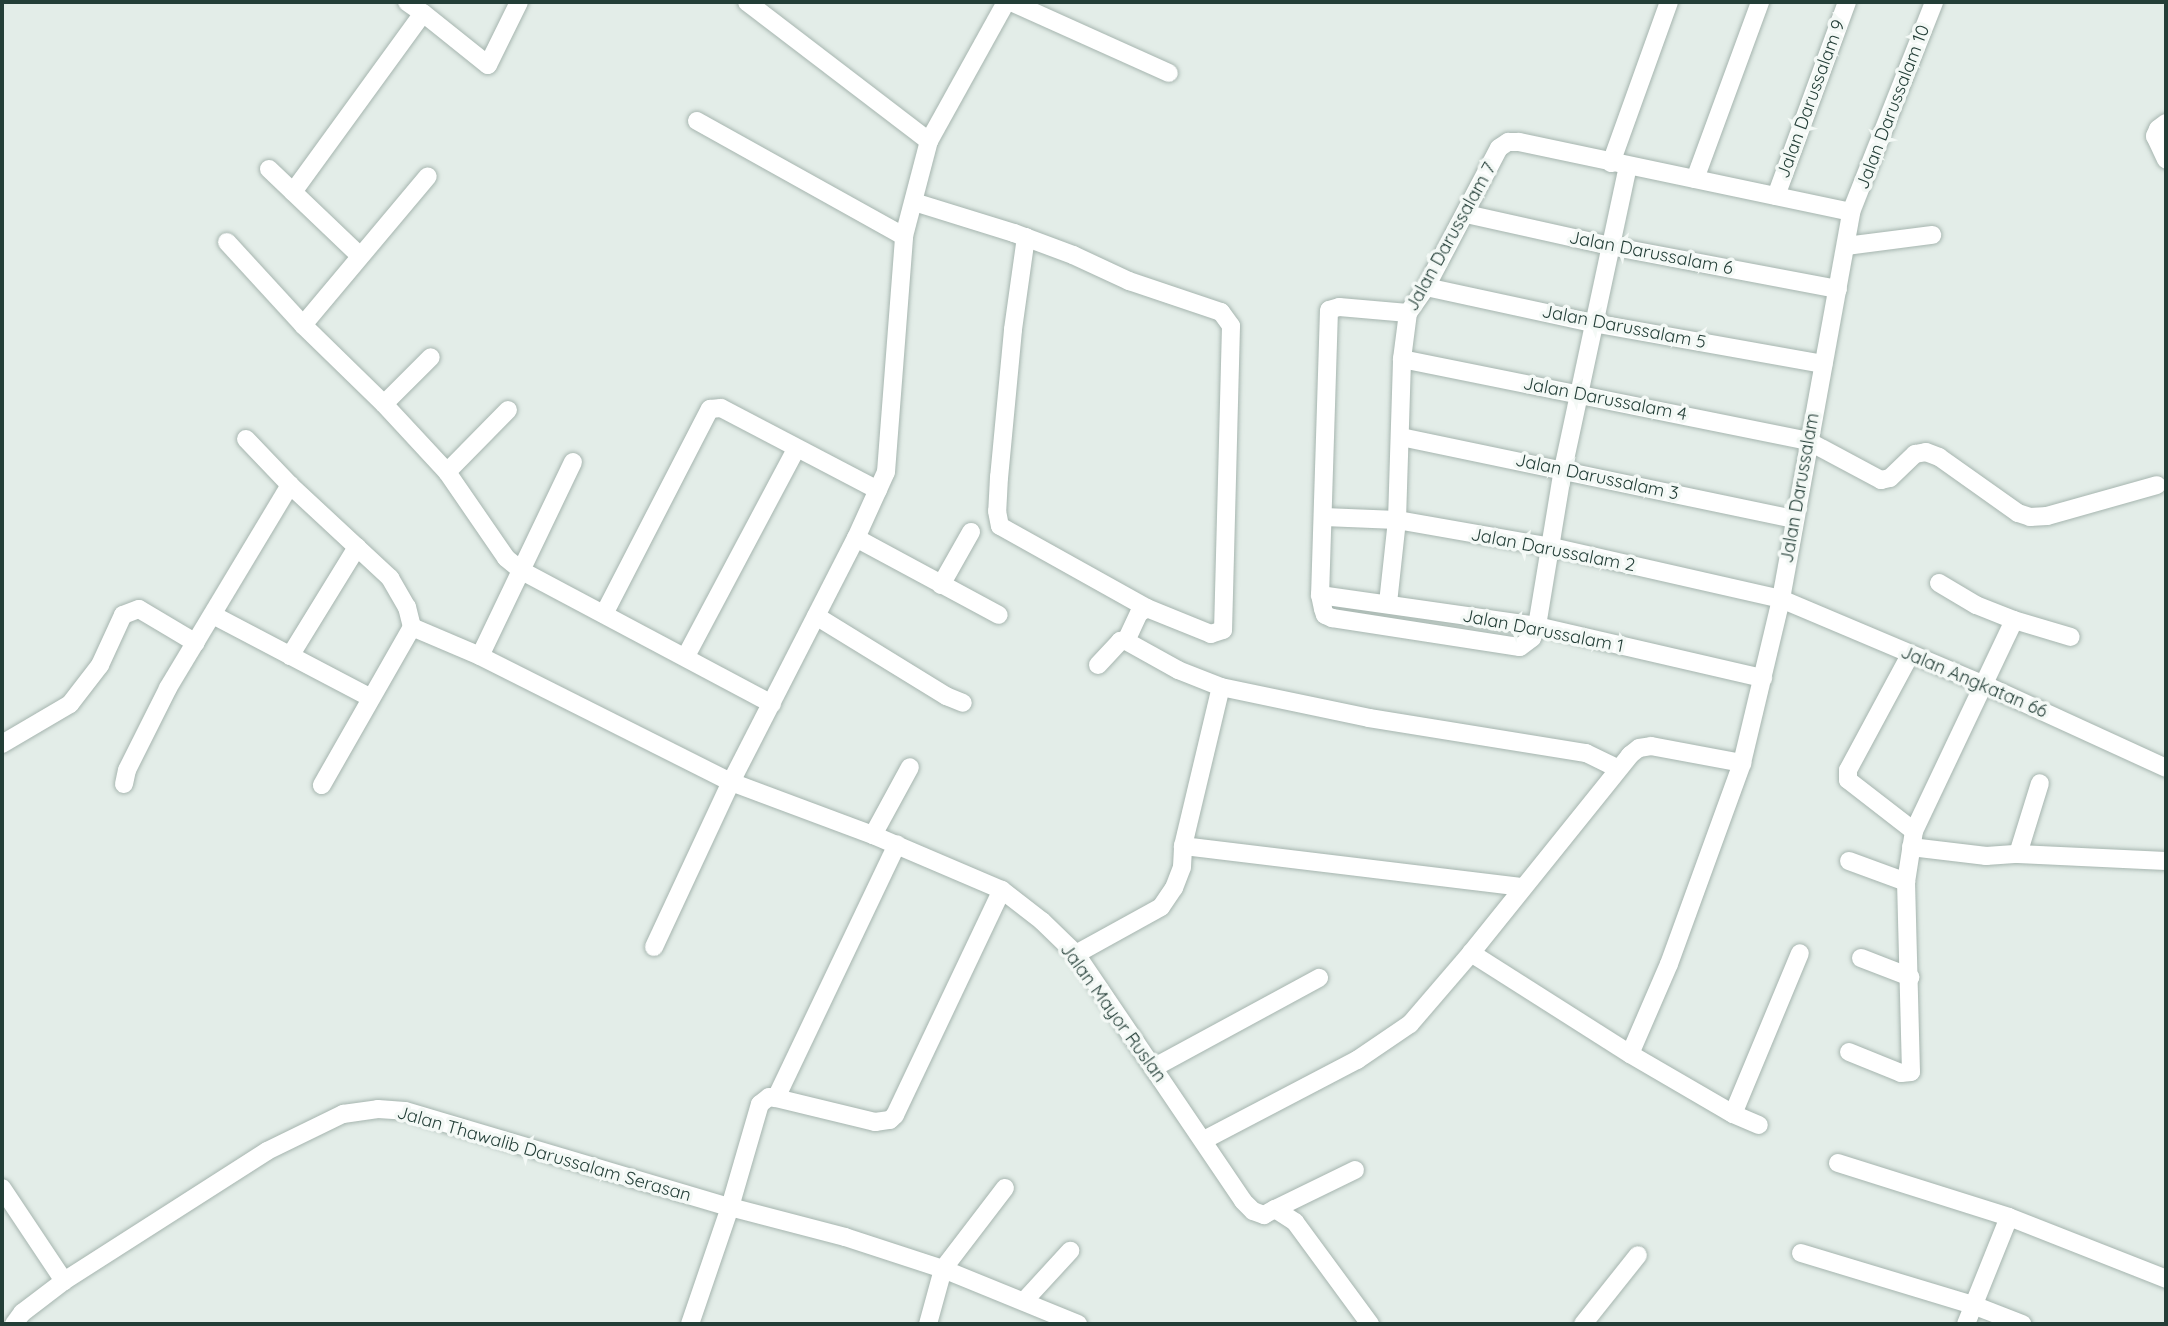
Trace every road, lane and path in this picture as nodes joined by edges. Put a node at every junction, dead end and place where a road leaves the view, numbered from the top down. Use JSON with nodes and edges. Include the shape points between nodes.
{"nodes":[{"id":1,"x":407,"y":2,"type":"edge"},
{"id":2,"x":519,"y":2,"type":"edge"},
{"id":3,"x":747,"y":2,"type":"edge"},
{"id":4,"x":1009,"y":2,"type":"edge"},
{"id":5,"x":1669,"y":2,"type":"edge"},
{"id":6,"x":1760,"y":2,"type":"edge"},
{"id":7,"x":1847,"y":2,"type":"edge"},
{"id":8,"x":1934,"y":2,"type":"edge"},
{"id":9,"x":423,"y":13,"type":"junction"},
{"id":10,"x":1169,"y":74,"type":"dead end"},
{"id":11,"x":697,"y":121,"type":"dead end"},
{"id":12,"x":2166,"y":123,"type":"edge"},
{"id":13,"x":929,"y":141,"type":"junction"},
{"id":14,"x":2166,"y":160,"type":"edge"},
{"id":15,"x":1620,"y":165,"type":"junction"},
{"id":16,"x":269,"y":169,"type":"dead end"},
{"id":17,"x":428,"y":176,"type":"dead end"},
{"id":18,"x":1695,"y":179,"type":"junction"},
{"id":19,"x":293,"y":192,"type":"junction"},
{"id":20,"x":1776,"y":195,"type":"junction"},
{"id":21,"x":914,"y":202,"type":"junction"},
{"id":22,"x":1852,"y":212,"type":"junction"},
{"id":23,"x":1466,"y":214,"type":"junction"},
{"id":24,"x":1932,"y":235,"type":"dead end"},
{"id":25,"x":904,"y":236,"type":"junction"},
{"id":26,"x":1026,"y":237,"type":"junction"},
{"id":27,"x":227,"y":243,"type":"dead end"},
{"id":28,"x":1610,"y":246,"type":"junction"},
{"id":29,"x":1846,"y":246,"type":"junction"},
{"id":30,"x":360,"y":257,"type":"junction"},
{"id":31,"x":1426,"y":286,"type":"junction"},
{"id":32,"x":1838,"y":289,"type":"junction"},
{"id":33,"x":1408,"y":313,"type":"junction"},
{"id":34,"x":1593,"y":323,"type":"junction"},
{"id":35,"x":303,"y":325,"type":"junction"},
{"id":36,"x":431,"y":357,"type":"dead end"},
{"id":37,"x":1402,"y":359,"type":"junction"},
{"id":38,"x":1823,"y":364,"type":"junction"},
{"id":39,"x":1581,"y":394,"type":"junction"},
{"id":40,"x":384,"y":404,"type":"junction"},
{"id":41,"x":508,"y":410,"type":"dead end"},
{"id":42,"x":1401,"y":437,"type":"junction"},
{"id":43,"x":246,"y":439,"type":"dead end"},
{"id":44,"x":1808,"y":441,"type":"junction"},
{"id":45,"x":796,"y":449,"type":"junction"},
{"id":46,"x":573,"y":462,"type":"dead end"},
{"id":47,"x":1563,"y":469,"type":"junction"},
{"id":48,"x":447,"y":472,"type":"junction"},
{"id":49,"x":289,"y":485,"type":"junction"},
{"id":50,"x":2157,"y":485,"type":"dead end"},
{"id":51,"x":878,"y":490,"type":"junction"},
{"id":52,"x":1324,"y":517,"type":"junction"},
{"id":53,"x":1793,"y":519,"type":"junction"},
{"id":54,"x":1397,"y":520,"type":"junction"},
{"id":55,"x":971,"y":532,"type":"dead end"},
{"id":56,"x":856,"y":538,"type":"junction"},
{"id":57,"x":357,"y":547,"type":"junction"},
{"id":58,"x":1552,"y":547,"type":"junction"},
{"id":59,"x":522,"y":571,"type":"junction"},
{"id":60,"x":1939,"y":583,"type":"dead end"},
{"id":61,"x":941,"y":585,"type":"junction"},
{"id":62,"x":1320,"y":595,"type":"junction"},
{"id":63,"x":1780,"y":599,"type":"junction"},
{"id":64,"x":1388,"y":603,"type":"junction"},
{"id":65,"x":1147,"y":608,"type":"junction"},
{"id":66,"x":604,"y":614,"type":"junction"},
{"id":67,"x":213,"y":615,"type":"junction"},
{"id":68,"x":999,"y":615,"type":"dead end"},
{"id":69,"x":816,"y":616,"type":"junction"},
{"id":70,"x":2014,"y":620,"type":"junction"},
{"id":71,"x":1537,"y":626,"type":"junction"},
{"id":72,"x":412,"y":627,"type":"junction"},
{"id":73,"x":2071,"y":637,"type":"dead end"},
{"id":74,"x":1126,"y":641,"type":"junction"},
{"id":75,"x":196,"y":643,"type":"junction"},
{"id":76,"x":1910,"y":655,"type":"junction"},
{"id":77,"x":290,"y":656,"type":"junction"},
{"id":78,"x":480,"y":656,"type":"junction"},
{"id":79,"x":686,"y":656,"type":"junction"},
{"id":80,"x":1098,"y":665,"type":"dead end"},
{"id":81,"x":1763,"y":678,"type":"junction"},
{"id":82,"x":1985,"y":685,"type":"junction"},
{"id":83,"x":1222,"y":687,"type":"junction"},
{"id":84,"x":371,"y":698,"type":"junction"},
{"id":85,"x":963,"y":703,"type":"dead end"},
{"id":86,"x":772,"y":704,"type":"junction"},
{"id":87,"x":4,"y":738,"type":"edge"},
{"id":88,"x":1742,"y":763,"type":"junction"},
{"id":89,"x":910,"y":768,"type":"dead end"},
{"id":90,"x":1617,"y":768,"type":"junction"},
{"id":91,"x":2166,"y":768,"type":"edge"},
{"id":92,"x":731,"y":782,"type":"junction"},
{"id":93,"x":2040,"y":783,"type":"dead end"},
{"id":94,"x":124,"y":784,"type":"dead end"},
{"id":95,"x":322,"y":785,"type":"dead end"},
{"id":96,"x":873,"y":835,"type":"junction"},
{"id":97,"x":1912,"y":839,"type":"junction"},
{"id":98,"x":897,"y":844,"type":"junction"},
{"id":99,"x":1183,"y":846,"type":"junction"},
{"id":100,"x":2018,"y":854,"type":"junction"},
{"id":101,"x":1849,"y":861,"type":"dead end"},
{"id":102,"x":2166,"y":861,"type":"edge"},
{"id":103,"x":1906,"y":882,"type":"junction"},
{"id":104,"x":1523,"y":887,"type":"junction"},
{"id":105,"x":1003,"y":890,"type":"junction"},
{"id":106,"x":654,"y":947,"type":"dead end"},
{"id":107,"x":1471,"y":953,"type":"junction"},
{"id":108,"x":1800,"y":953,"type":"dead end"},
{"id":109,"x":1076,"y":954,"type":"junction"},
{"id":110,"x":1861,"y":958,"type":"dead end"},
{"id":111,"x":1910,"y":977,"type":"junction"},
{"id":112,"x":1319,"y":978,"type":"dead end"},
{"id":113,"x":1849,"y":1052,"type":"dead end"},
{"id":114,"x":1630,"y":1054,"type":"junction"},
{"id":115,"x":1153,"y":1068,"type":"junction"},
{"id":116,"x":776,"y":1098,"type":"junction"},
{"id":117,"x":1733,"y":1114,"type":"junction"},
{"id":118,"x":1759,"y":1125,"type":"dead end"},
{"id":119,"x":1205,"y":1140,"type":"junction"},
{"id":120,"x":1838,"y":1163,"type":"dead end"},
{"id":121,"x":1355,"y":1170,"type":"dead end"},
{"id":122,"x":2,"y":1188,"type":"edge"},
{"id":123,"x":1005,"y":1188,"type":"dead end"},
{"id":124,"x":730,"y":1207,"type":"junction"},
{"id":125,"x":1275,"y":1209,"type":"junction"},
{"id":126,"x":2009,"y":1217,"type":"junction"},
{"id":127,"x":1070,"y":1251,"type":"dead end"},
{"id":128,"x":1801,"y":1253,"type":"dead end"},
{"id":129,"x":1638,"y":1255,"type":"dead end"},
{"id":130,"x":943,"y":1269,"type":"junction"},
{"id":131,"x":2166,"y":1279,"type":"edge"},
{"id":132,"x":64,"y":1280,"type":"junction"},
{"id":133,"x":1025,"y":1300,"type":"junction"},
{"id":134,"x":1973,"y":1305,"type":"junction"},
{"id":135,"x":14,"y":1324,"type":"edge"},
{"id":136,"x":690,"y":1324,"type":"edge"},
{"id":137,"x":928,"y":1324,"type":"edge"},
{"id":138,"x":1078,"y":1324,"type":"edge"},
{"id":139,"x":1370,"y":1324,"type":"edge"},
{"id":140,"x":1583,"y":1324,"type":"edge"},
{"id":141,"x":1966,"y":1324,"type":"edge"},
{"id":142,"x":2022,"y":1324,"type":"edge"}],
"edges":[{"from":1,"to":9,"type":"street"},
{"from":2,"to":9,"type":"street","via":[[488,65]]},
{"from":3,"to":13,"type":"street"},
{"from":4,"to":10,"type":"street"},
{"from":4,"to":13,"type":"street"},
{"from":5,"to":15,"type":"street"},
{"from":6,"to":18,"type":"street"},
{"from":7,"to":20,"type":"street","name":"Jalan Darussalam 9"},
{"from":8,"to":22,"type":"street","name":"Jalan Darussalam 10"},
{"from":9,"to":19,"type":"street"},
{"from":11,"to":25,"type":"street"},
{"from":12,"to":14,"type":"street","via":[[2155,136]]},
{"from":13,"to":21,"type":"street"},
{"from":15,"to":18,"type":"street","name":"Jalan Darussalam 7"},
{"from":15,"to":23,"type":"street","name":"Jalan Darussalam 7","via":[[1508,142],[1499,148]]},
{"from":15,"to":28,"type":"street"},
{"from":16,"to":19,"type":"street"},
{"from":17,"to":30,"type":"street"},
{"from":18,"to":20,"type":"street","name":"Jalan Darussalam 7"},
{"from":19,"to":30,"type":"street"},
{"from":20,"to":22,"type":"street","name":"Jalan Darussalam 7"},
{"from":21,"to":25,"type":"street"},
{"from":21,"to":26,"type":"street"},
{"from":22,"to":29,"type":"street","name":"Jalan Darussalam"},
{"from":23,"to":28,"type":"street","name":"Jalan Darussalam 6"},
{"from":23,"to":31,"type":"street","name":"Jalan Darussalam 7"},
{"from":24,"to":29,"type":"street"},
{"from":25,"to":51,"type":"street","via":[[886,472]]},
{"from":26,"to":65,"type":"street","via":[[999,477],[1000,526]]},
{"from":26,"to":65,"type":"street","via":[[1129,281],[1221,312],[1231,326],[1223,630],[1211,634]]},
{"from":27,"to":35,"type":"street"},
{"from":28,"to":32,"type":"street","name":"Jalan Darussalam 6"},
{"from":28,"to":34,"type":"street"},
{"from":29,"to":32,"type":"street","name":"Jalan Darussalam"},
{"from":30,"to":35,"type":"street"},
{"from":31,"to":33,"type":"street","name":"Jalan Darussalam 7"},
{"from":31,"to":34,"type":"street","name":"Jalan Darussalam 5"},
{"from":32,"to":38,"type":"street","name":"Jalan Darussalam"},
{"from":33,"to":37,"type":"street","name":"Jalan Darussalam 7"},
{"from":33,"to":52,"type":"street","via":[[1329,310]]},
{"from":34,"to":38,"type":"street","name":"Jalan Darussalam 5"},
{"from":34,"to":39,"type":"street"},
{"from":35,"to":40,"type":"street"},
{"from":36,"to":40,"type":"street"},
{"from":37,"to":39,"type":"street","name":"Jalan Darussalam 4"},
{"from":37,"to":42,"type":"street","name":"Jalan Darussalam 7"},
{"from":38,"to":44,"type":"street","name":"Jalan Darussalam"},
{"from":39,"to":44,"type":"street","name":"Jalan Darussalam 4"},
{"from":39,"to":47,"type":"street"},
{"from":40,"to":48,"type":"street"},
{"from":41,"to":48,"type":"street"},
{"from":42,"to":47,"type":"street","name":"Jalan Darussalam 3"},
{"from":42,"to":54,"type":"street","name":"Jalan Darussalam 7"},
{"from":43,"to":49,"type":"street"},
{"from":44,"to":50,"type":"street","name":"Jalan Darussalam 4","via":[[1881,480],[1890,478],[1915,454],[1926,452],[2030,517]]},
{"from":44,"to":53,"type":"street","name":"Jalan Darussalam"},
{"from":45,"to":51,"type":"street"},
{"from":45,"to":66,"type":"street","via":[[722,408],[710,409]]},
{"from":45,"to":79,"type":"street"},
{"from":46,"to":59,"type":"street"},
{"from":47,"to":53,"type":"street","name":"Jalan Darussalam 3"},
{"from":47,"to":58,"type":"street"},
{"from":48,"to":59,"type":"street","via":[[506,558]]},
{"from":49,"to":57,"type":"street"},
{"from":49,"to":67,"type":"street"},
{"from":51,"to":56,"type":"street"},
{"from":52,"to":54,"type":"street","name":"Jalan Darussalam 2"},
{"from":52,"to":62,"type":"street"},
{"from":53,"to":63,"type":"street","name":"Jalan Darussalam"},
{"from":54,"to":58,"type":"street","name":"Jalan Darussalam 2"},
{"from":54,"to":64,"type":"street","name":"Jalan Darussalam 7"},
{"from":55,"to":61,"type":"street"},
{"from":56,"to":61,"type":"street"},
{"from":56,"to":69,"type":"street"},
{"from":57,"to":72,"type":"street","via":[[390,578],[407,607]]},
{"from":57,"to":77,"type":"street"},
{"from":58,"to":63,"type":"street","name":"Jalan Darussalam 2"},
{"from":58,"to":71,"type":"street"},
{"from":59,"to":66,"type":"street"},
{"from":59,"to":78,"type":"street"},
{"from":60,"to":70,"type":"street"},
{"from":61,"to":68,"type":"street"},
{"from":62,"to":64,"type":"street","name":"Jalan Darussalam 1"},
{"from":62,"to":71,"type":"street","via":[[1325,615],[1332,618],[1513,647],[1527,644]]},
{"from":63,"to":76,"type":"street","name":"Jalan Angkatan 66"},
{"from":63,"to":81,"type":"street","name":"Jalan Darussalam"},
{"from":64,"to":71,"type":"street","name":"Jalan Darussalam 1"},
{"from":65,"to":74,"type":"street","via":[[1139,613]]},
{"from":66,"to":79,"type":"street"},
{"from":67,"to":75,"type":"street"},
{"from":67,"to":77,"type":"street"},
{"from":69,"to":85,"type":"street"},
{"from":69,"to":86,"type":"street"},
{"from":70,"to":73,"type":"street"},
{"from":70,"to":82,"type":"street"},
{"from":71,"to":81,"type":"street","name":"Jalan Darussalam 1"},
{"from":72,"to":78,"type":"street","name":"Jalan Mayor Ruslan"},
{"from":72,"to":84,"type":"street"},
{"from":74,"to":80,"type":"street","via":[[1120,641]]},
{"from":74,"to":83,"type":"street","via":[[1178,670]]},
{"from":75,"to":87,"type":"street","via":[[139,608],[123,615],[100,665],[70,704]]},
{"from":75,"to":94,"type":"street","via":[[132,758]]},
{"from":76,"to":82,"type":"street","name":"Jalan Angkatan 66"},
{"from":76,"to":97,"type":"street","via":[[1848,770],[1848,780]]},
{"from":77,"to":84,"type":"street"},
{"from":78,"to":92,"type":"street","name":"Jalan Mayor Ruslan"},
{"from":79,"to":86,"type":"street"},
{"from":81,"to":88,"type":"street","name":"Jalan Darussalam"},
{"from":82,"to":91,"type":"street","name":"Jalan Angkatan 66"},
{"from":82,"to":97,"type":"street"},
{"from":83,"to":90,"type":"street","via":[[1368,718],[1586,753]]},
{"from":83,"to":99,"type":"street"},
{"from":84,"to":95,"type":"street"},
{"from":86,"to":92,"type":"street"},
{"from":88,"to":90,"type":"street","via":[[1651,746],[1639,748]]},
{"from":88,"to":114,"type":"street","name":"Jalan Darussalam","via":[[1669,964]]},
{"from":89,"to":96,"type":"street"},
{"from":90,"to":104,"type":"street"},
{"from":92,"to":96,"type":"street","name":"Jalan Mayor Ruslan"},
{"from":92,"to":106,"type":"street"},
{"from":93,"to":100,"type":"street"},
{"from":96,"to":98,"type":"street","name":"Jalan Mayor Ruslan"},
{"from":97,"to":100,"type":"street","via":[[1986,856]]},
{"from":97,"to":103,"type":"street"},
{"from":98,"to":105,"type":"street","name":"Jalan Mayor Ruslan"},
{"from":98,"to":116,"type":"street"},
{"from":99,"to":104,"type":"street"},
{"from":99,"to":109,"type":"street","via":[[1182,867],[1161,907]]},
{"from":100,"to":102,"type":"street"},
{"from":101,"to":103,"type":"street"},
{"from":103,"to":111,"type":"street"},
{"from":104,"to":107,"type":"street"},
{"from":105,"to":109,"type":"street","name":"Jalan Mayor Ruslan"},
{"from":105,"to":116,"type":"street","via":[[895,1115],[875,1122]]},
{"from":107,"to":114,"type":"street"},
{"from":107,"to":119,"type":"street","via":[[1410,1024],[1384,1044]]},
{"from":108,"to":117,"type":"street"},
{"from":109,"to":115,"type":"street","name":"Jalan Mayor Ruslan"},
{"from":110,"to":111,"type":"street"},
{"from":111,"to":113,"type":"street","via":[[1911,1072],[1901,1073]]},
{"from":112,"to":115,"type":"street"},
{"from":114,"to":117,"type":"street"},
{"from":115,"to":119,"type":"street","name":"Jalan Mayor Ruslan"},
{"from":116,"to":124,"type":"street","via":[[760,1104]]},
{"from":117,"to":118,"type":"street"},
{"from":119,"to":125,"type":"street","name":"Jalan Mayor Ruslan","via":[[1253,1211],[1264,1215]]},
{"from":120,"to":126,"type":"street"},
{"from":121,"to":125,"type":"street"},
{"from":122,"to":132,"type":"street"},
{"from":123,"to":130,"type":"street"},
{"from":124,"to":130,"type":"street","name":"Jalan Thawalib Darussalam Serasan"},
{"from":124,"to":132,"type":"street","name":"Jalan Thawalib Darussalam Serasan","via":[[405,1111],[361,1110],[343,1114],[267,1151]]},
{"from":124,"to":136,"type":"street"},
{"from":125,"to":139,"type":"street","name":"Jalan Mayor Ruslan","via":[[1296,1222]]},
{"from":126,"to":131,"type":"street"},
{"from":126,"to":134,"type":"street"},
{"from":127,"to":133,"type":"street"},
{"from":128,"to":134,"type":"street"},
{"from":129,"to":140,"type":"street"},
{"from":130,"to":133,"type":"street","name":"Jalan Thawalib Darussalam Serasan"},
{"from":130,"to":137,"type":"street"},
{"from":132,"to":135,"type":"street","name":"Jalan Thawalib Darussalam Serasan"},
{"from":133,"to":138,"type":"street","name":"Jalan Thawalib Darussalam Serasan"},
{"from":134,"to":141,"type":"street"},
{"from":134,"to":142,"type":"street"}]}
